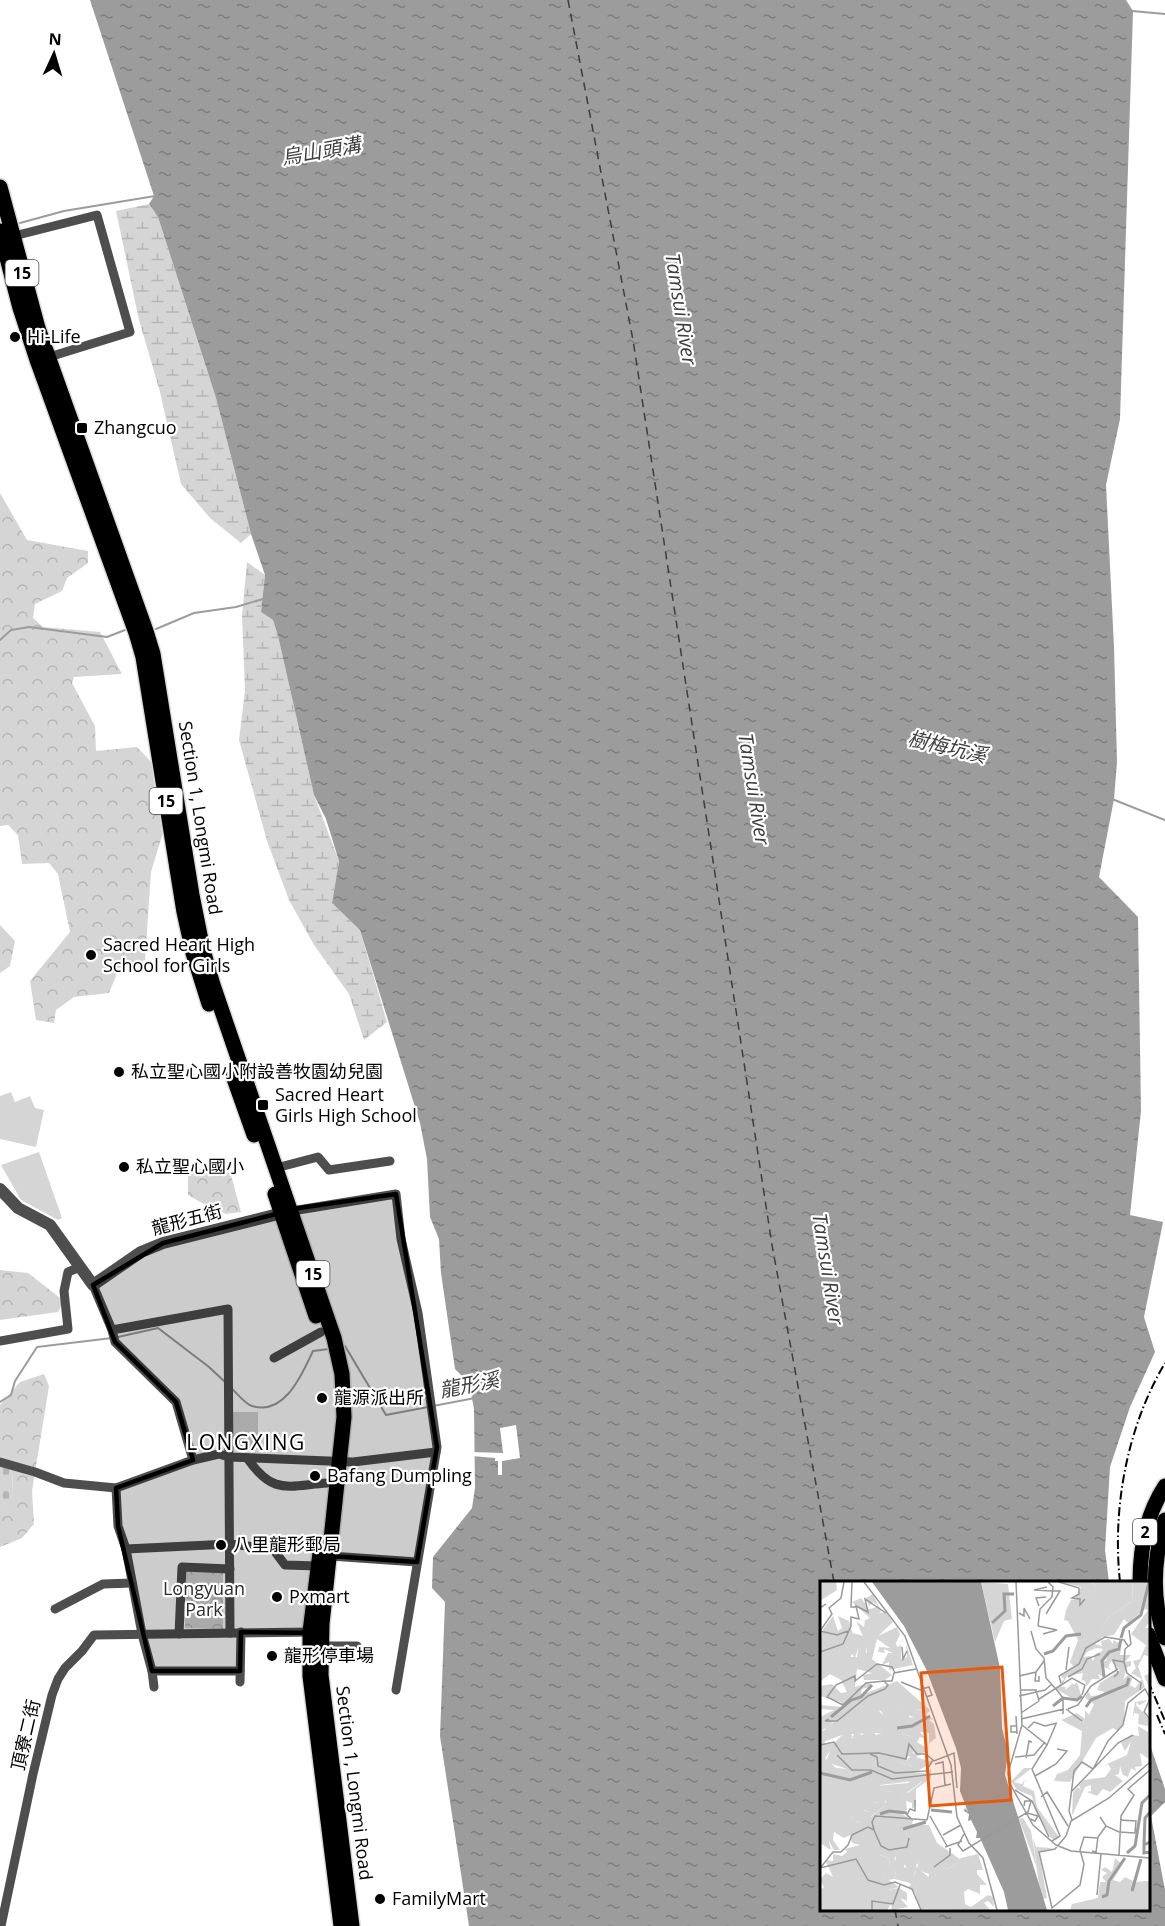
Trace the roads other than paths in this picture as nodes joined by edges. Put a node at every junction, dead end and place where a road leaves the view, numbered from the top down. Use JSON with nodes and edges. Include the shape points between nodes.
{"nodes":[{"id":1,"x":0,"y":187,"type":"edge"},
{"id":2,"x":5,"y":235,"type":"edge"},
{"id":3,"x":4,"y":268,"type":"edge"},
{"id":4,"x":43,"y":359,"type":"junction"},
{"id":5,"x":203,"y":968,"type":"junction"},
{"id":6,"x":390,"y":1161,"type":"dead end"},
{"id":7,"x":276,"y":1168,"type":"junction"},
{"id":8,"x":0,"y":1189,"type":"edge"},
{"id":9,"x":286,"y":1212,"type":"junction"},
{"id":10,"x":80,"y":1267,"type":"junction"},
{"id":11,"x":93,"y":1286,"type":"junction"},
{"id":12,"x":113,"y":1335,"type":"junction"},
{"id":13,"x":0,"y":1341,"type":"edge"},
{"id":14,"x":329,"y":1343,"type":"junction"},
{"id":15,"x":274,"y":1358,"type":"dead end"},
{"id":16,"x":436,"y":1452,"type":"junction"},
{"id":17,"x":229,"y":1457,"type":"junction"},
{"id":18,"x":247,"y":1458,"type":"junction"},
{"id":19,"x":193,"y":1460,"type":"junction"},
{"id":20,"x":335,"y":1460,"type":"junction"},
{"id":21,"x":0,"y":1462,"type":"edge"},
{"id":22,"x":327,"y":1483,"type":"junction"},
{"id":23,"x":1165,"y":1486,"type":"edge"},
{"id":24,"x":116,"y":1488,"type":"junction"},
{"id":25,"x":1165,"y":1520,"type":"edge"},
{"id":26,"x":230,"y":1544,"type":"junction"},
{"id":27,"x":126,"y":1549,"type":"junction"},
{"id":28,"x":324,"y":1561,"type":"junction"},
{"id":29,"x":417,"y":1562,"type":"junction"},
{"id":30,"x":230,"y":1569,"type":"junction"},
{"id":31,"x":1140,"y":1581,"type":"edge"},
{"id":32,"x":132,"y":1582,"type":"junction"},
{"id":33,"x":55,"y":1609,"type":"dead end"},
{"id":34,"x":241,"y":1632,"type":"junction"},
{"id":35,"x":230,"y":1633,"type":"junction"},
{"id":36,"x":142,"y":1634,"type":"junction"},
{"id":37,"x":179,"y":1634,"type":"junction"},
{"id":38,"x":318,"y":1637,"type":"junction"},
{"id":39,"x":1150,"y":1637,"type":"edge"},
{"id":40,"x":1165,"y":1638,"type":"edge"},
{"id":41,"x":357,"y":1646,"type":"dead end"},
{"id":42,"x":152,"y":1671,"type":"junction"},
{"id":43,"x":240,"y":1671,"type":"junction"},
{"id":44,"x":1165,"y":1678,"type":"edge"},
{"id":45,"x":240,"y":1682,"type":"dead end"},
{"id":46,"x":154,"y":1687,"type":"dead end"},
{"id":47,"x":396,"y":1690,"type":"dead end"},
{"id":48,"x":1,"y":1926,"type":"edge"},
{"id":49,"x":341,"y":1926,"type":"edge"},
{"id":50,"x":352,"y":1926,"type":"edge"}],
"edges":[{"from":1,"to":2,"type":"main road","number":"15"},
{"from":2,"to":3,"type":"main road","number":"15"},
{"from":2,"to":4,"type":"main road","number":"15","via":[[27,292]]},
{"from":2,"to":4,"type":"street","via":[[97,215],[130,332]]},
{"from":3,"to":4,"type":"main road","number":"15"},
{"from":4,"to":5,"type":"main road","name":"Section 1, Longmi Road","number":"15","via":[[136,633],[184,912]]},
{"from":5,"to":7,"type":"main road","name":"Section 1, Longmi Road","number":"15"},
{"from":5,"to":9,"type":"main road","name":"Section 1, Longmi Road","number":"15"},
{"from":6,"to":7,"type":"street","via":[[329,1170],[318,1157]]},
{"from":7,"to":9,"type":"main road","name":"Section 1, Longmi Road","number":"15"},
{"from":8,"to":10,"type":"street","via":[[18,1208],[50,1225]]},
{"from":9,"to":11,"type":"street","name":"龍形五街","via":[[163,1243],[141,1252]]},
{"from":9,"to":14,"type":"main road","name":"Section 1, Longmi Road","number":"15"},
{"from":9,"to":16,"type":"street","via":[[396,1194],[401,1239],[418,1313]]},
{"from":10,"to":11,"type":"street"},
{"from":10,"to":13,"type":"street","via":[[68,1272],[64,1291],[68,1329]]},
{"from":11,"to":12,"type":"street"},
{"from":12,"to":17,"type":"street","via":[[228,1309]]},
{"from":12,"to":19,"type":"street","via":[[176,1402]]},
{"from":14,"to":15,"type":"street"},
{"from":14,"to":20,"type":"main road","name":"Section 1, Longmi Road","number":"15","via":[[337,1375]]},
{"from":16,"to":20,"type":"street","via":[[353,1462]]},
{"from":16,"to":29,"type":"street"},
{"from":17,"to":18,"type":"street"},
{"from":17,"to":19,"type":"street","via":[[219,1454]]},
{"from":17,"to":26,"type":"street"},
{"from":18,"to":20,"type":"street"},
{"from":18,"to":22,"type":"street","via":[[265,1480],[282,1486]]},
{"from":19,"to":24,"type":"street"},
{"from":20,"to":22,"type":"main road","name":"Section 1, Longmi Road","number":"15"},
{"from":20,"to":28,"type":"main road","name":"Section 1, Longmi Road","number":"15"},
{"from":21,"to":24,"type":"street","via":[[64,1483]]},
{"from":22,"to":28,"type":"main road","name":"Section 1, Longmi Road","number":"15"},
{"from":23,"to":31,"type":"main road","number":"2","via":[[1144,1536]]},
{"from":24,"to":27,"type":"street","via":[[118,1527]]},
{"from":25,"to":40,"type":"main road","number":"2","via":[[1155,1568],[1155,1597]]},
{"from":26,"to":27,"type":"street"},
{"from":26,"to":28,"type":"street","via":[[273,1549],[285,1565]]},
{"from":26,"to":30,"type":"street"},
{"from":27,"to":32,"type":"street"},
{"from":28,"to":29,"type":"street"},
{"from":28,"to":38,"type":"main road","name":"Section 1, Longmi Road","number":"15"},
{"from":29,"to":47,"type":"street"},
{"from":30,"to":35,"type":"street"},
{"from":30,"to":37,"type":"street","via":[[182,1567]]},
{"from":32,"to":33,"type":"street","via":[[103,1584]]},
{"from":32,"to":36,"type":"street"},
{"from":34,"to":35,"type":"street"},
{"from":34,"to":38,"type":"street"},
{"from":34,"to":43,"type":"street"},
{"from":35,"to":37,"type":"street"},
{"from":36,"to":37,"type":"street"},
{"from":36,"to":42,"type":"street"},
{"from":36,"to":48,"type":"street","name":"頂寮二街","via":[[94,1635],[58,1679]]},
{"from":38,"to":41,"type":"street"},
{"from":38,"to":49,"type":"main road","name":"Section 1, Longmi Road","number":"15","via":[[312,1703]]},
{"from":38,"to":50,"type":"main road","name":"Section 1, Longmi Road","number":"15"},
{"from":39,"to":44,"type":"main road"},
{"from":42,"to":43,"type":"street"},
{"from":42,"to":46,"type":"street"},
{"from":43,"to":45,"type":"street"}]}
